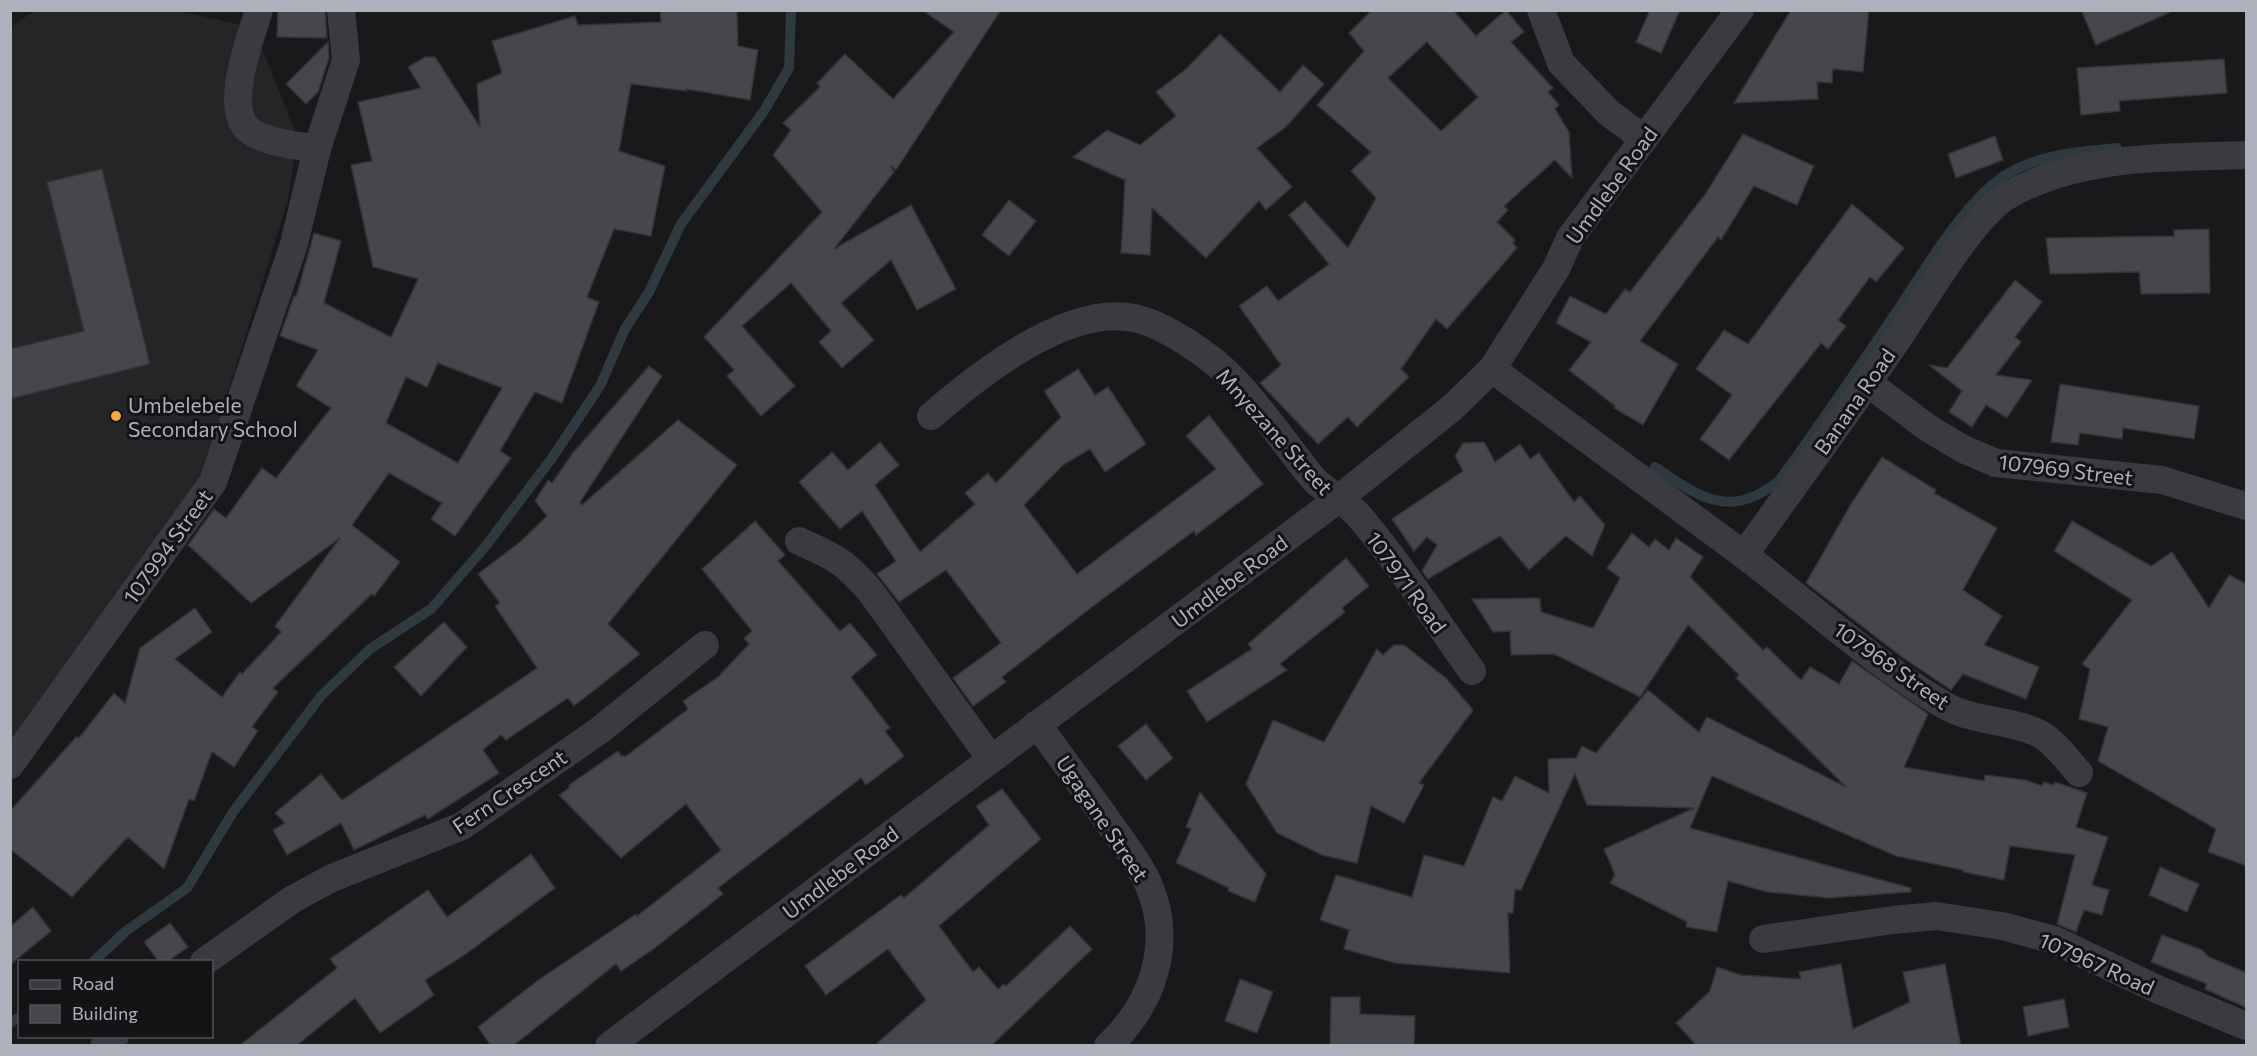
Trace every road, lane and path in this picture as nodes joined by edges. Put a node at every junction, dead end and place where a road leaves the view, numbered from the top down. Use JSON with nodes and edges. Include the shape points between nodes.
{"nodes":[{"id":1,"x":259,"y":10,"type":"edge"},
{"id":2,"x":341,"y":10,"type":"edge"},
{"id":3,"x":1541,"y":10,"type":"edge"},
{"id":4,"x":1740,"y":10,"type":"edge"},
{"id":5,"x":1644,"y":139,"type":"junction"},
{"id":6,"x":317,"y":149,"type":"junction"},
{"id":7,"x":2247,"y":155,"type":"edge"},
{"id":8,"x":1492,"y":369,"type":"junction"},
{"id":9,"x":1868,"y":383,"type":"junction"},
{"id":10,"x":931,"y":416,"type":"dead end"},
{"id":11,"x":1337,"y":500,"type":"junction"},
{"id":12,"x":2247,"y":506,"type":"edge"},
{"id":13,"x":799,"y":541,"type":"dead end"},
{"id":14,"x":1744,"y":555,"type":"junction"},
{"id":15,"x":705,"y":645,"type":"dead end"},
{"id":16,"x":1472,"y":671,"type":"dead end"},
{"id":17,"x":1037,"y":724,"type":"junction"},
{"id":18,"x":991,"y":759,"type":"junction"},
{"id":19,"x":10,"y":765,"type":"edge"},
{"id":20,"x":2079,"y":773,"type":"dead end"},
{"id":21,"x":1763,"y":939,"type":"dead end"},
{"id":22,"x":207,"y":960,"type":"edge"},
{"id":23,"x":2247,"y":1026,"type":"edge"},
{"id":24,"x":609,"y":1046,"type":"edge"},
{"id":25,"x":1108,"y":1046,"type":"edge"}],
"edges":[{"from":1,"to":6,"type":"street","via":[[240,78],[237,102],[242,120],[249,130],[268,138]]},
{"from":2,"to":6,"type":"street","name":"107994 Street","via":[[346,60]]},
{"from":3,"to":5,"type":"street","via":[[1561,63],[1609,113]]},
{"from":4,"to":5,"type":"street","name":"Umdlebe Road"},
{"from":5,"to":8,"type":"street","name":"Umdlebe Road","via":[[1570,238],[1556,269]]},
{"from":6,"to":19,"type":"street","name":"107994 Street","via":[[294,244],[213,482]]},
{"from":7,"to":9,"type":"street","name":"Banana Road","via":[[2116,162],[2076,169],[2004,197],[1974,228]]},
{"from":8,"to":11,"type":"street","name":"Umdlebe Road","via":[[1453,407]]},
{"from":8,"to":14,"type":"street"},
{"from":9,"to":12,"type":"street","name":"107969 Street","via":[[1928,428],[1996,464],[2162,480]]},
{"from":9,"to":14,"type":"street","name":"Banana Road"},
{"from":10,"to":11,"type":"street","name":"Mnyezane Street","via":[[972,380],[1052,332],[1091,319],[1134,318],[1199,351],[1233,380],[1313,479]]},
{"from":11,"to":16,"type":"street","name":"107971 Road","via":[[1358,514]]},
{"from":11,"to":17,"type":"street","name":"Umdlebe Road"},
{"from":13,"to":18,"type":"street","via":[[850,568]]},
{"from":14,"to":20,"type":"street","name":"107968 Street","via":[[1893,671],[1947,706],[2041,735]]},
{"from":15,"to":22,"type":"street","name":"Fern Crescent","via":[[600,730],[476,818],[343,873],[303,894]]},
{"from":17,"to":18,"type":"street","name":"Umdlebe Road"},
{"from":17,"to":25,"type":"street","name":"Ugagane Street","via":[[1133,856],[1157,911],[1159,966],[1131,1021]]},
{"from":18,"to":24,"type":"street","name":"Umdlebe Road"},
{"from":21,"to":23,"type":"street","name":"107967 Road","via":[[1936,916],[2002,926],[2054,940]]}]}
